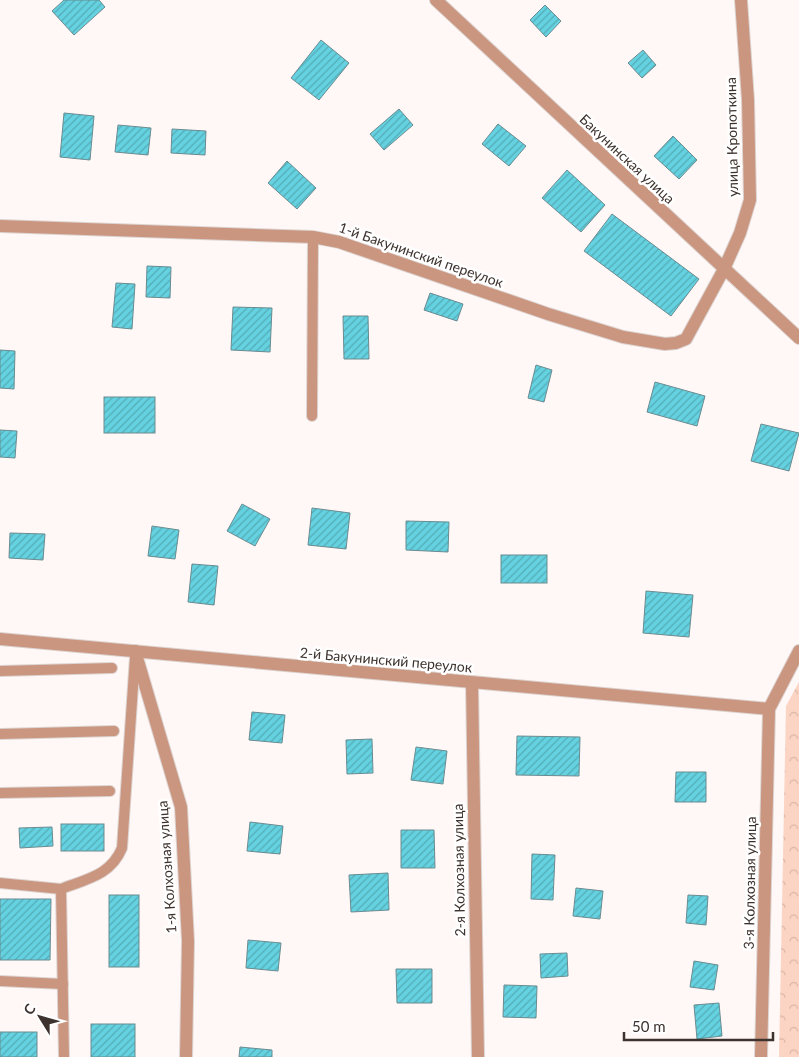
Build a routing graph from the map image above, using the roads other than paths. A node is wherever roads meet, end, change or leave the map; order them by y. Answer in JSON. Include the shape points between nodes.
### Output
{"nodes":[{"id":1,"x":436,"y":0,"type":"edge"},
{"id":2,"x":741,"y":0,"type":"edge"},
{"id":3,"x":0,"y":226,"type":"edge"},
{"id":4,"x":312,"y":237,"type":"junction"},
{"id":5,"x":724,"y":270,"type":"junction"},
{"id":6,"x":799,"y":338,"type":"edge"},
{"id":7,"x":312,"y":416,"type":"dead end"},
{"id":8,"x":0,"y":639,"type":"edge"},
{"id":9,"x":135,"y":651,"type":"junction"},
{"id":10,"x":799,"y":651,"type":"edge"},
{"id":11,"x":112,"y":668,"type":"dead end"},
{"id":12,"x":0,"y":671,"type":"edge"},
{"id":13,"x":472,"y":683,"type":"junction"},
{"id":14,"x":769,"y":709,"type":"junction"},
{"id":15,"x":114,"y":731,"type":"dead end"},
{"id":16,"x":0,"y":734,"type":"edge"},
{"id":17,"x":110,"y":791,"type":"dead end"},
{"id":18,"x":0,"y":793,"type":"edge"},
{"id":19,"x":0,"y":883,"type":"edge"},
{"id":20,"x":61,"y":889,"type":"junction"},
{"id":21,"x":0,"y":981,"type":"edge"},
{"id":22,"x":63,"y":984,"type":"junction"},
{"id":23,"x":64,"y":1057,"type":"edge"},
{"id":24,"x":186,"y":1057,"type":"edge"},
{"id":25,"x":478,"y":1057,"type":"edge"},
{"id":26,"x":761,"y":1057,"type":"edge"}],
"edges":[{"from":1,"to":5,"type":"street","name":"Бакунинская улица"},
{"from":2,"to":5,"type":"street","name":"улица Кропоткина","via":[[750,200]]},
{"from":3,"to":4,"type":"street","name":"1-й Бакунинский переулок"},
{"from":4,"to":5,"type":"street","name":"1-й Бакунинский переулок","via":[[339,242],[623,337],[665,344],[686,339]]},
{"from":4,"to":7,"type":"lane"},
{"from":5,"to":6,"type":"street","name":"Бакунинская улица"},
{"from":8,"to":9,"type":"street","name":"2-й Бакунинский переулок"},
{"from":9,"to":13,"type":"street","name":"2-й Бакунинский переулок"},
{"from":9,"to":20,"type":"lane","via":[[122,848],[117,862],[99,874]]},
{"from":9,"to":24,"type":"street","name":"1-я Колхозная улица","via":[[181,807],[188,941]]},
{"from":10,"to":14,"type":"street"},
{"from":11,"to":12,"type":"lane"},
{"from":13,"to":14,"type":"street","name":"2-й Бакунинский переулок"},
{"from":13,"to":25,"type":"street","name":"2-я Колхозная улица"},
{"from":14,"to":26,"type":"street","name":"3-я Колхозная улица"},
{"from":15,"to":16,"type":"lane"},
{"from":17,"to":18,"type":"lane"},
{"from":19,"to":20,"type":"lane"},
{"from":20,"to":22,"type":"lane"},
{"from":21,"to":22,"type":"lane"},
{"from":22,"to":23,"type":"lane"}]}
